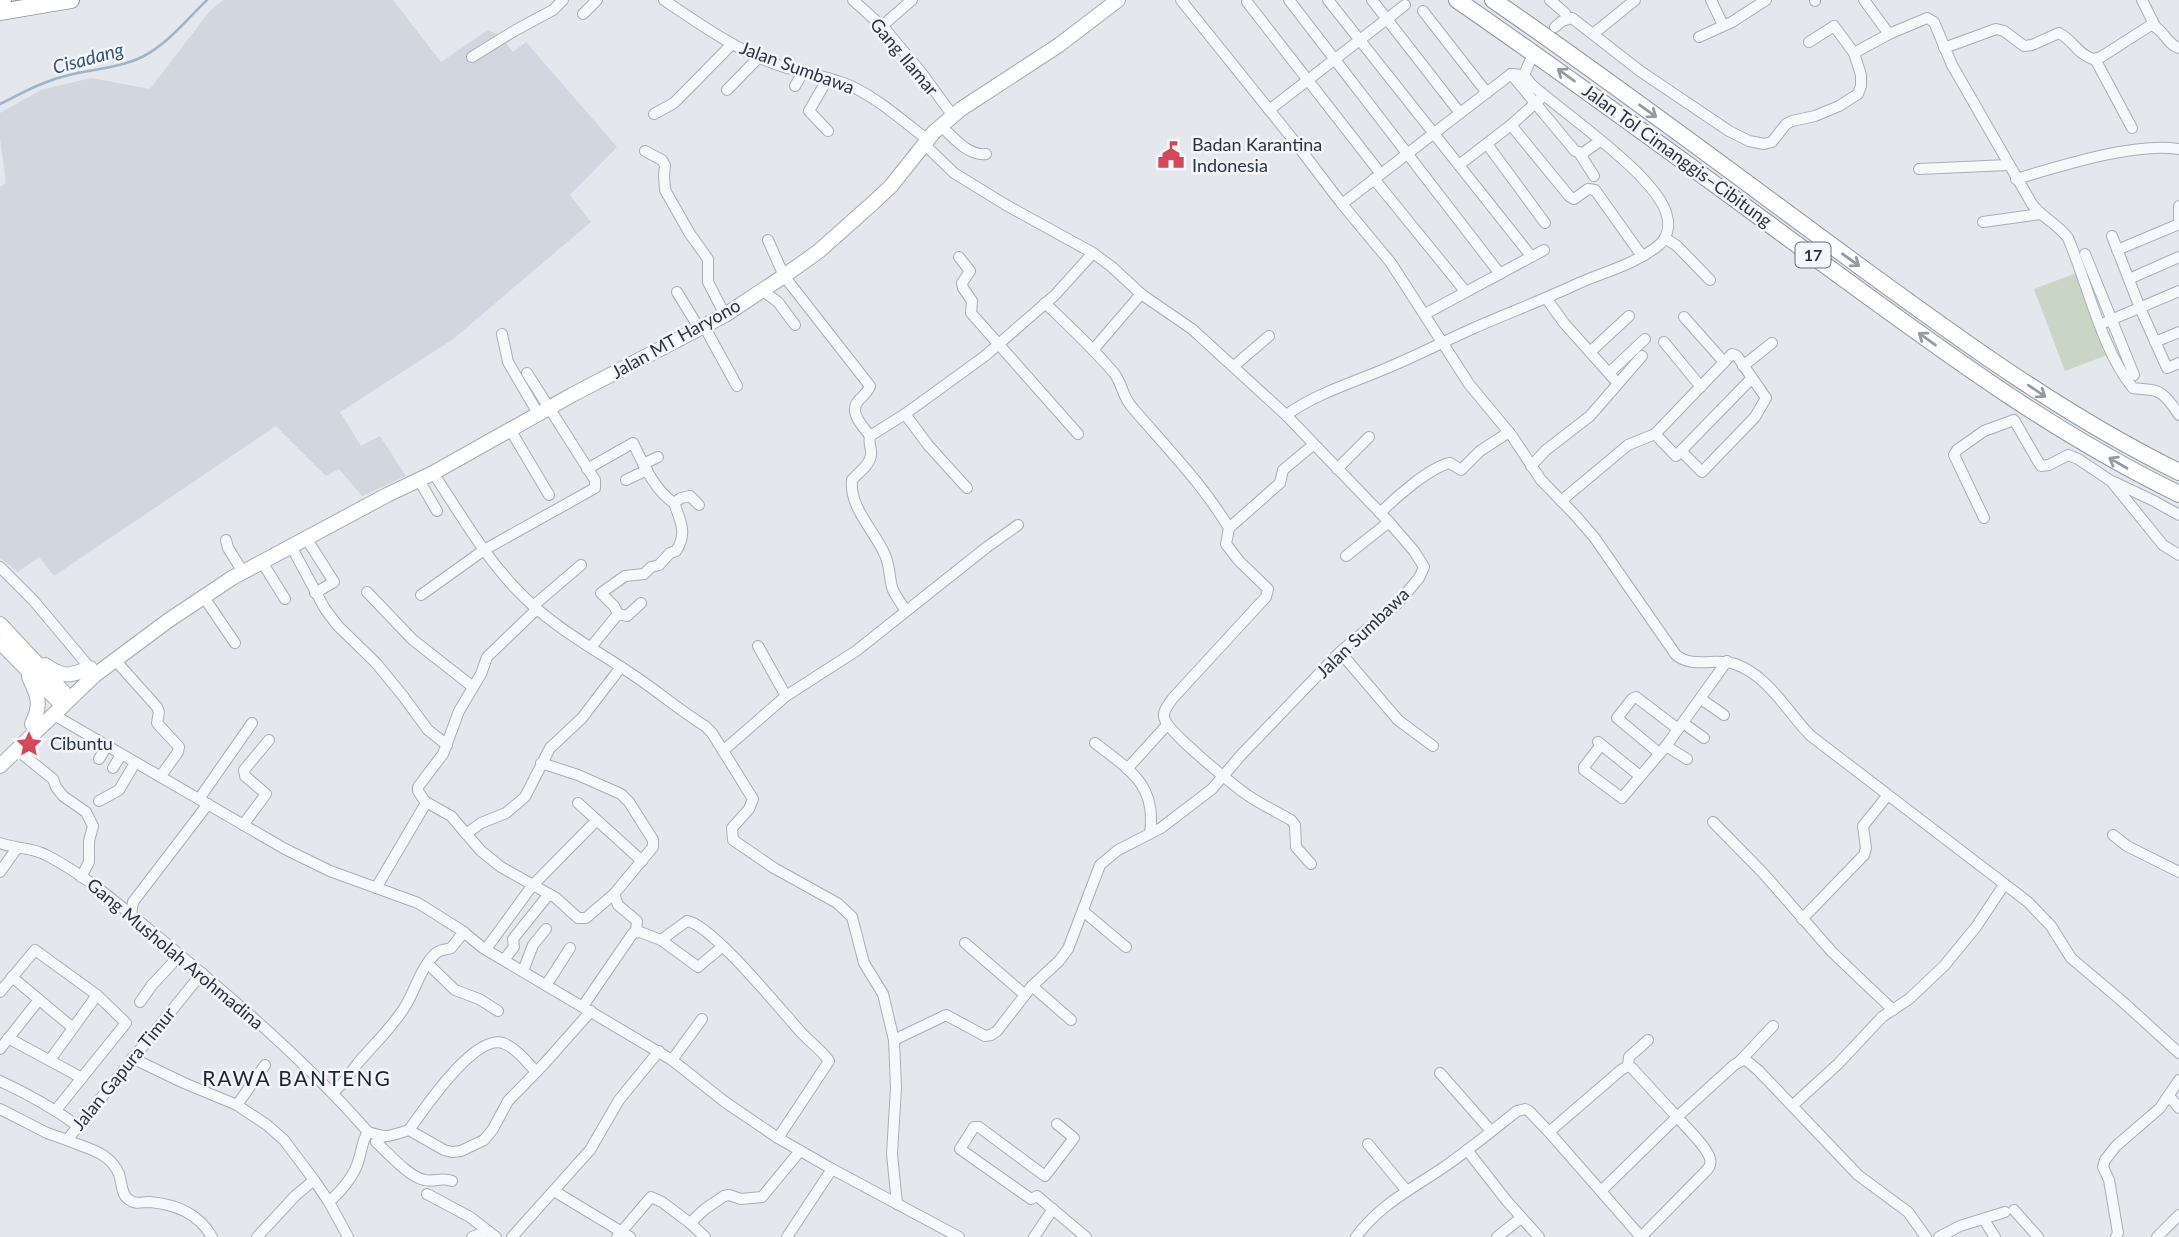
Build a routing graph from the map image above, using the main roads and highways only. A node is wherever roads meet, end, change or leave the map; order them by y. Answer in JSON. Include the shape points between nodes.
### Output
{"nodes":[{"id":1,"x":71,"y":0,"type":"edge"},
{"id":2,"x":1118,"y":0,"type":"edge"},
{"id":3,"x":1457,"y":0,"type":"edge"},
{"id":4,"x":1493,"y":0,"type":"edge"},
{"id":5,"x":0,"y":12,"type":"edge"},
{"id":6,"x":2179,"y":472,"type":"edge"},
{"id":7,"x":2179,"y":494,"type":"edge"},
{"id":8,"x":185,"y":609,"type":"junction"},
{"id":9,"x":0,"y":624,"type":"edge"},
{"id":10,"x":0,"y":642,"type":"edge"},
{"id":11,"x":28,"y":662,"type":"junction"},
{"id":12,"x":90,"y":668,"type":"junction"},
{"id":13,"x":62,"y":702,"type":"junction"},
{"id":14,"x":32,"y":724,"type":"junction"},
{"id":15,"x":0,"y":754,"type":"edge"},
{"id":16,"x":0,"y":766,"type":"edge"}],
"edges":[{"from":1,"to":5,"type":"highway"},
{"from":2,"to":8,"type":"main road","name":"Jalan MT Haryono","via":[[953,116],[891,186],[833,240],[763,291],[511,431],[290,546]]},
{"from":7,"to":3,"type":"highway","name":"Jalan Tol Cimanggis–Cibitung","number":"17","one_way":true,"via":[[2035,414]]},
{"from":4,"to":6,"type":"highway","name":"Jalan Tol Cimanggis–Cibitung","number":"17","one_way":true,"via":[[1955,336],[2056,403]]},
{"from":8,"to":12,"type":"main road","name":"Jalan MT Haryono","via":[[164,612]]},
{"from":8,"to":13,"type":"main road","name":"Jalan MT Haryono"},
{"from":9,"to":11,"type":"main road"},
{"from":10,"to":11,"type":"main road"},
{"from":11,"to":12,"type":"main road","via":[[58,674],[72,675]]},
{"from":11,"to":13,"type":"main road"},
{"from":11,"to":14,"type":"main road","via":[[39,706]]},
{"from":12,"to":13,"type":"main road","name":"Jalan MT Haryono"},
{"from":13,"to":14,"type":"main road","name":"Jalan MT Haryono"},
{"from":13,"to":16,"type":"main road","name":"Jalan MT Haryono"},
{"from":14,"to":15,"type":"main road","name":"Jalan MT Haryono"}]}
